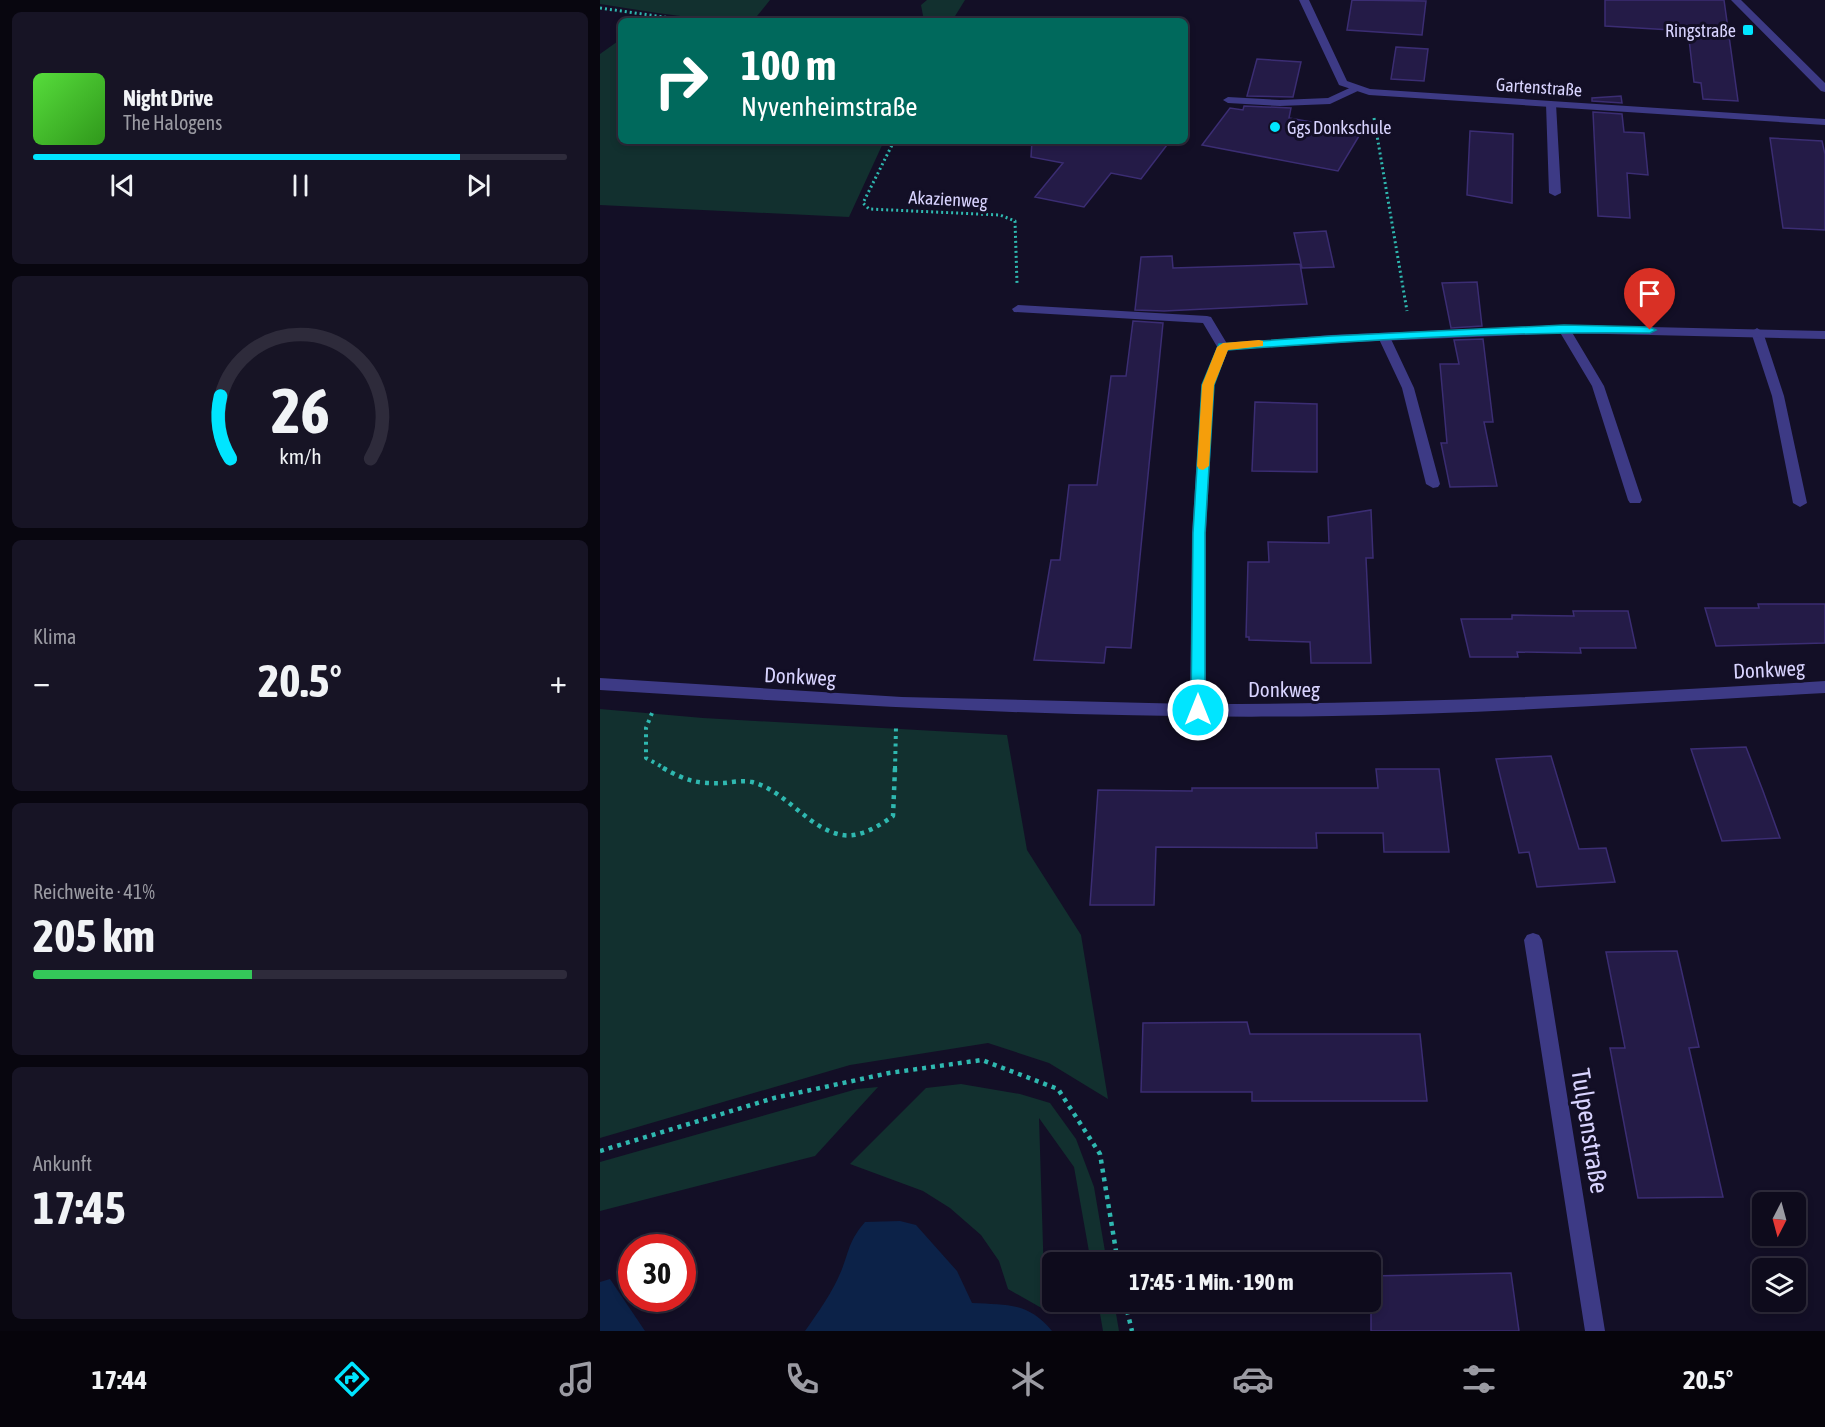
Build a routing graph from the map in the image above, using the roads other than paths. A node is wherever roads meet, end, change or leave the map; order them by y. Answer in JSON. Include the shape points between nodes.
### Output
{"nodes":[{"id":1,"x":1304,"y":0,"type":"edge"},
{"id":2,"x":1736,"y":0,"type":"edge"},
{"id":3,"x":1356,"y":88,"type":"junction"},
{"id":4,"x":1825,"y":89,"type":"edge"},
{"id":5,"x":1228,"y":100,"type":"dead end"},
{"id":6,"x":1551,"y":104,"type":"junction"},
{"id":7,"x":1825,"y":122,"type":"edge"},
{"id":8,"x":1555,"y":193,"type":"dead end"},
{"id":9,"x":1018,"y":309,"type":"road end"},
{"id":10,"x":1564,"y":329,"type":"junction"},
{"id":11,"x":1757,"y":332,"type":"junction"},
{"id":12,"x":1825,"y":335,"type":"edge"},
{"id":13,"x":1384,"y":337,"type":"junction"},
{"id":14,"x":1223,"y":347,"type":"junction"},
{"id":15,"x":1433,"y":484,"type":"dead end"},
{"id":16,"x":1635,"y":500,"type":"dead end"},
{"id":17,"x":1800,"y":503,"type":"dead end"},
{"id":18,"x":600,"y":684,"type":"edge"},
{"id":19,"x":1825,"y":687,"type":"edge"},
{"id":20,"x":1198,"y":710,"type":"junction"},
{"id":21,"x":1533,"y":940,"type":"dead end"},
{"id":22,"x":1595,"y":1331,"type":"edge"}],
"edges":[{"from":1,"to":3,"type":"street","name":"Gartenstraße","via":[[1343,83]]},
{"from":2,"to":4,"type":"street"},
{"from":3,"to":5,"type":"street","via":[[1330,101]]},
{"from":3,"to":6,"type":"street","name":"Gartenstraße"},
{"from":6,"to":7,"type":"street","name":"Gartenstraße"},
{"from":6,"to":8,"type":"street"},
{"from":9,"to":14,"type":"street","via":[[1207,320]]},
{"from":10,"to":11,"type":"street"},
{"from":10,"to":13,"type":"street"},
{"from":10,"to":16,"type":"street","via":[[1598,386]]},
{"from":11,"to":12,"type":"street"},
{"from":11,"to":17,"type":"street","via":[[1778,396]]},
{"from":13,"to":14,"type":"street"},
{"from":13,"to":15,"type":"street","via":[[1408,388]]},
{"from":14,"to":20,"type":"street","via":[[1208,385],[1199,533]]},
{"from":18,"to":20,"type":"street","name":"Donkweg","via":[[902,703]]},
{"from":19,"to":20,"type":"street","name":"Donkweg","via":[[1572,702]]},
{"from":21,"to":22,"type":"street","name":"Tulpenstraße"}]}
